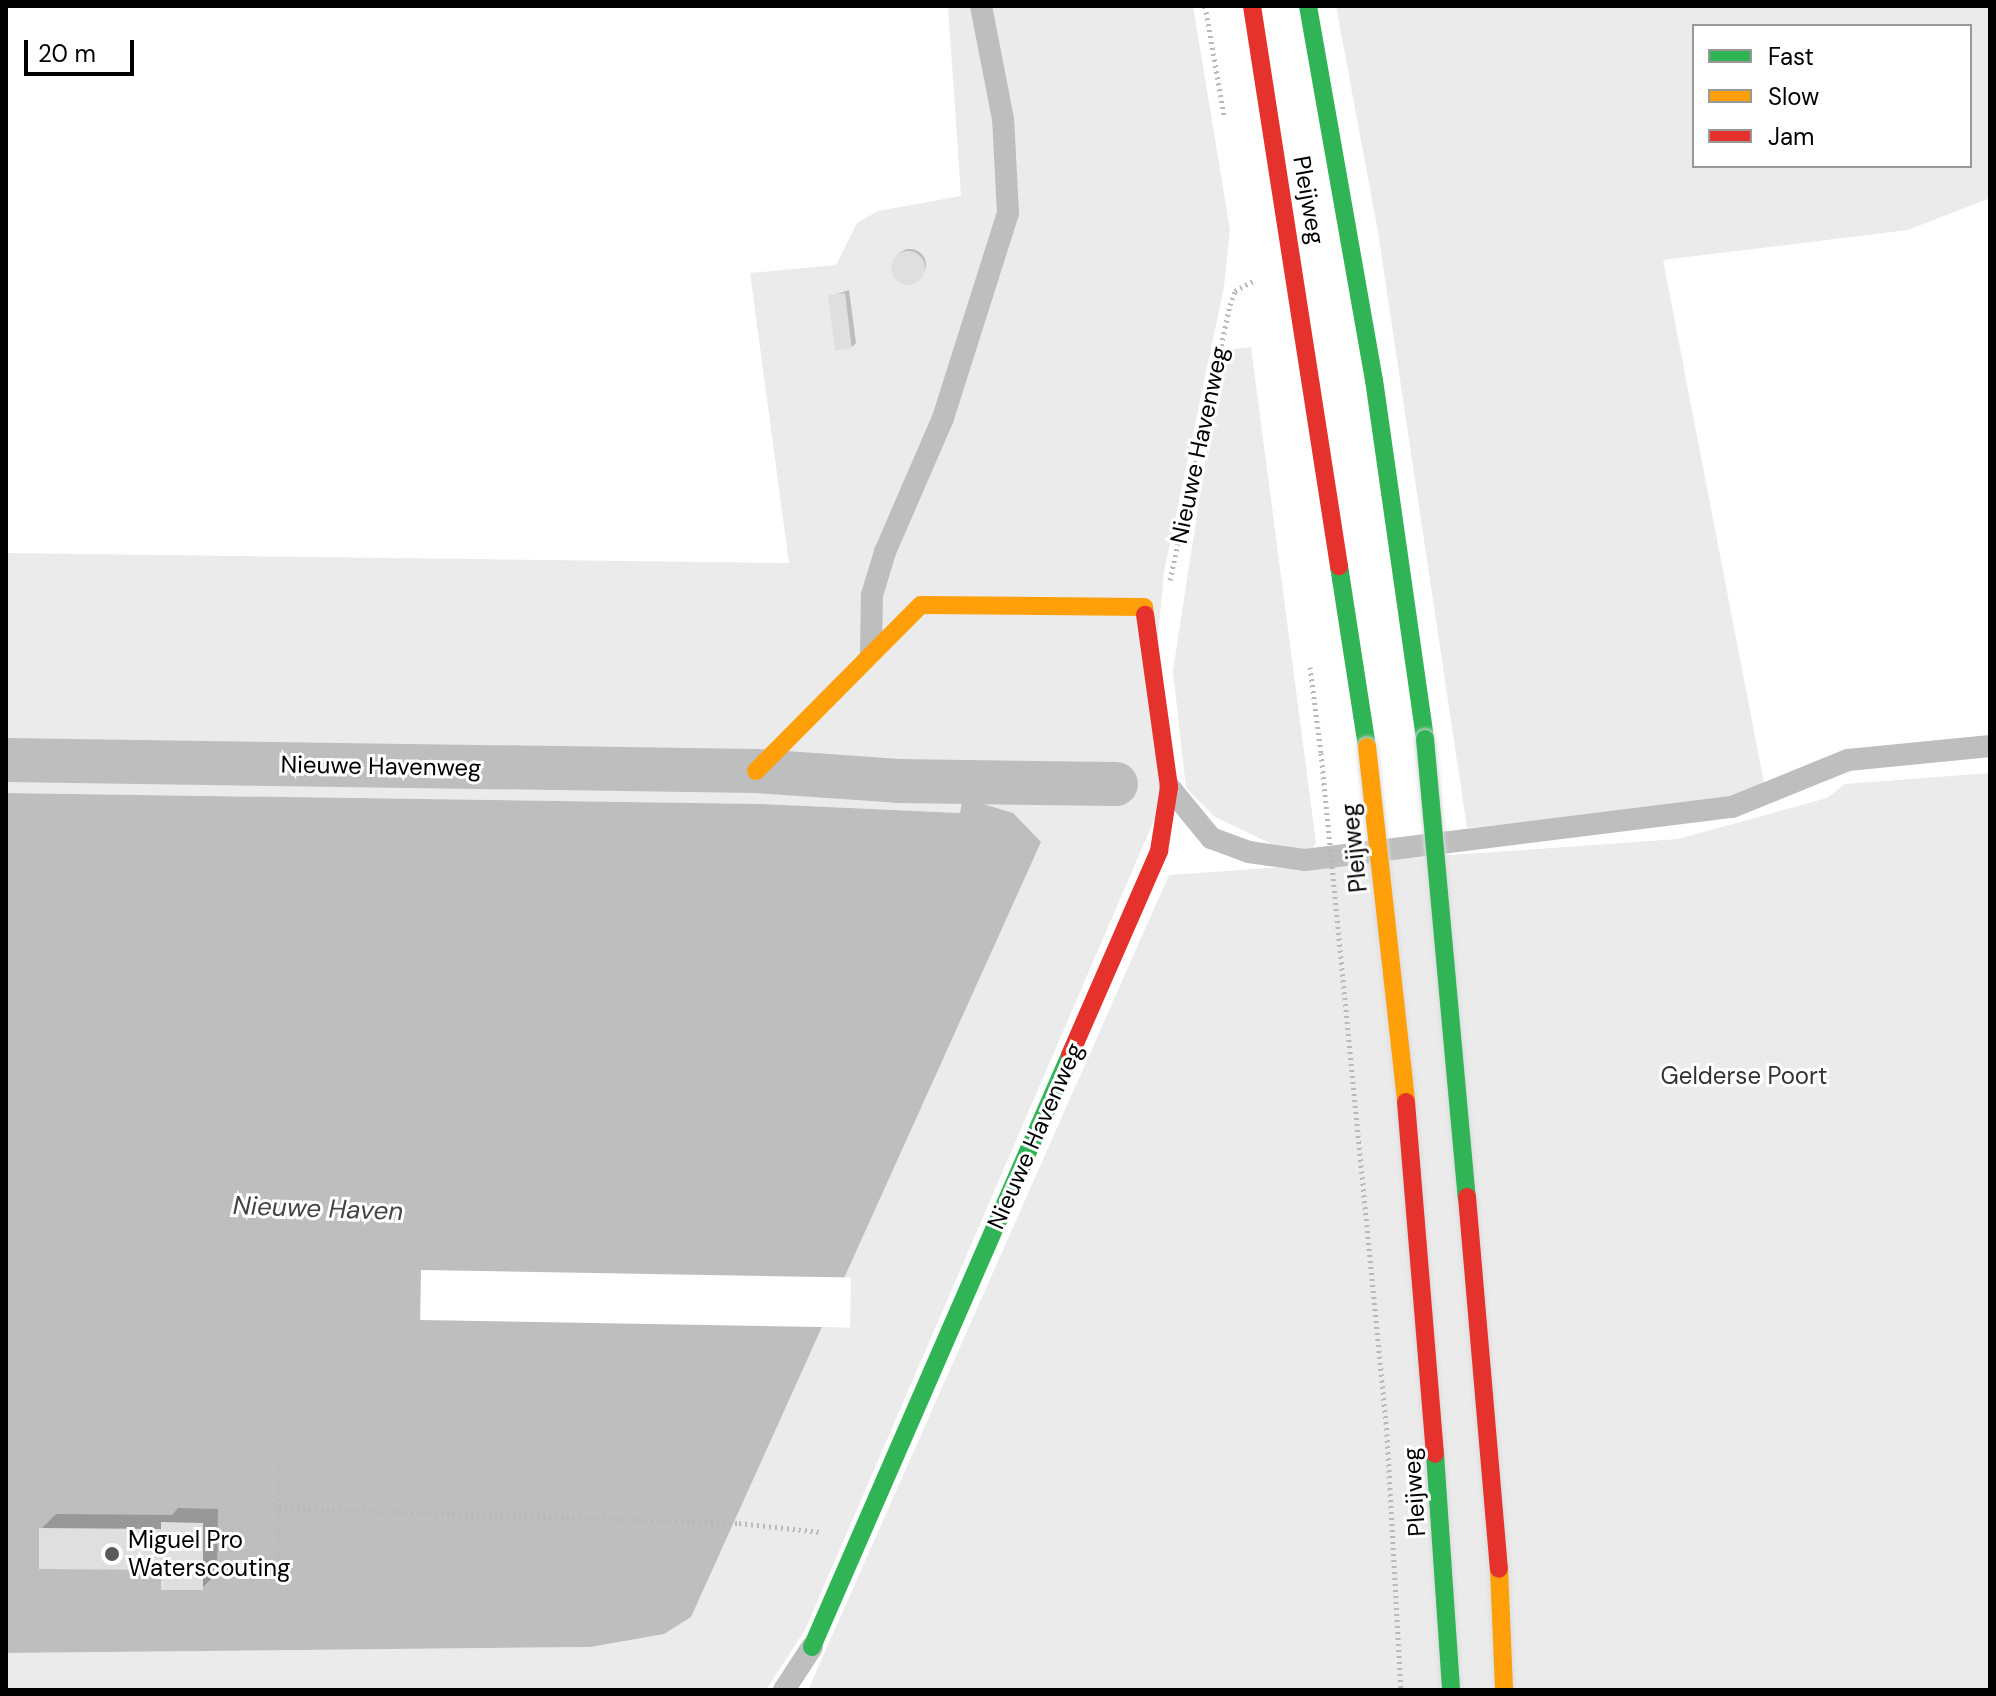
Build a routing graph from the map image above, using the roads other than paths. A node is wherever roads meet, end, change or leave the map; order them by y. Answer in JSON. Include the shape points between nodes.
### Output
{"nodes":[{"id":1,"x":981,"y":6,"type":"edge"},
{"id":2,"x":1252,"y":6,"type":"edge"},
{"id":3,"x":1308,"y":6,"type":"edge"},
{"id":4,"x":870,"y":656,"type":"junction"},
{"id":5,"x":1990,"y":746,"type":"edge"},
{"id":6,"x":6,"y":760,"type":"edge"},
{"id":7,"x":756,"y":771,"type":"junction"},
{"id":8,"x":1116,"y":784,"type":"dead end"},
{"id":9,"x":1169,"y":787,"type":"junction"},
{"id":10,"x":812,"y":1647,"type":"joint"},
{"id":11,"x":784,"y":1690,"type":"edge"},
{"id":12,"x":1451,"y":1690,"type":"edge"},
{"id":13,"x":1504,"y":1690,"type":"edge"}],
"edges":[{"from":1,"to":4,"type":"lane","via":[[1003,119],[1008,213],[943,418],[885,552],[872,595]]},
{"from":2,"to":12,"type":"main road","name":"Pleijweg","bridge":true,"via":[[1367,747],[1419,1221]]},
{"from":3,"to":13,"type":"main road","name":"Pleijweg","bridge":true,"via":[[1374,380],[1425,739],[1496,1505]]},
{"from":4,"to":7,"type":"main road"},
{"from":4,"to":9,"type":"main road","name":"Nieuwe Havenweg","via":[[921,605],[1144,607]]},
{"from":5,"to":9,"type":"lane","via":[[1848,760],[1732,807],[1305,860],[1249,852],[1211,838]]},
{"from":6,"to":7,"type":"street","name":"Nieuwe Havenweg"},
{"from":7,"to":8,"type":"street","name":"Nieuwe Havenweg","via":[[898,781]]},
{"from":9,"to":10,"type":"main road","name":"Nieuwe Havenweg","via":[[1159,851]]},
{"from":10,"to":11,"type":"lane"}]}
